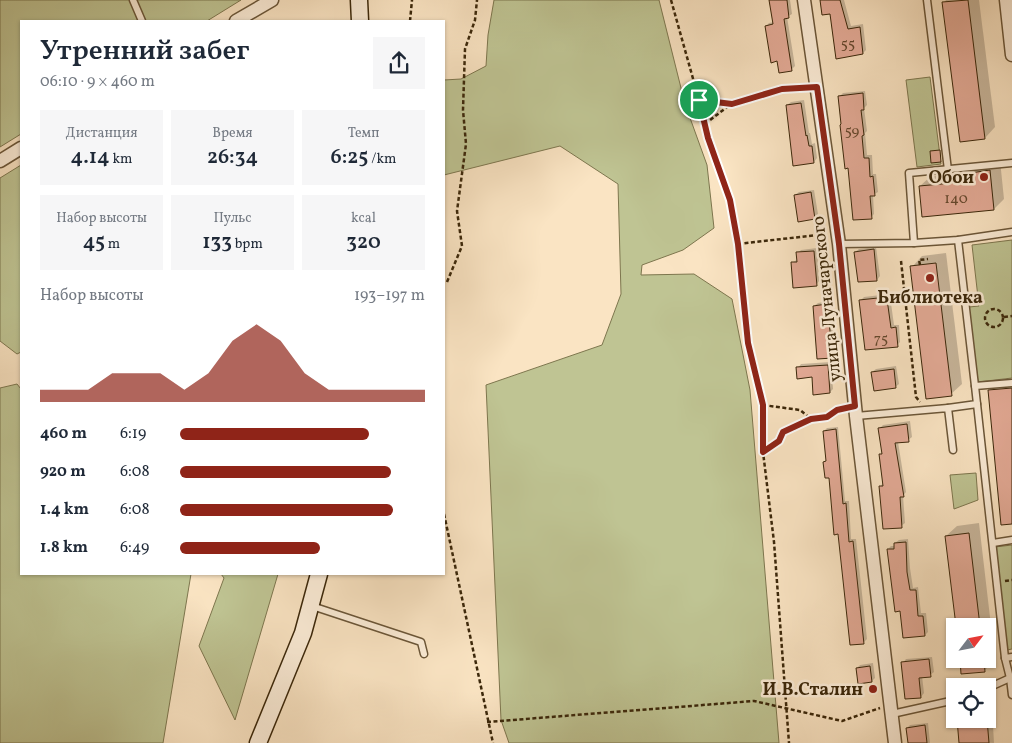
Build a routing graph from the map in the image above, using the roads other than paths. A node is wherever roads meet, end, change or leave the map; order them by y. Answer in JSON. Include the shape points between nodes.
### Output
{"nodes":[{"id":1,"x":133,"y":0,"type":"edge"},
{"id":2,"x":272,"y":0,"type":"edge"},
{"id":3,"x":359,"y":0,"type":"edge"},
{"id":4,"x":804,"y":0,"type":"edge"},
{"id":5,"x":927,"y":0,"type":"edge"},
{"id":6,"x":1006,"y":0,"type":"edge"},
{"id":7,"x":142,"y":20,"type":"edge"},
{"id":8,"x":238,"y":20,"type":"edge"},
{"id":9,"x":360,"y":20,"type":"edge"},
{"id":10,"x":1012,"y":55,"type":"edge"},
{"id":11,"x":20,"y":149,"type":"edge"},
{"id":12,"x":0,"y":161,"type":"edge"},
{"id":13,"x":1012,"y":163,"type":"edge"},
{"id":14,"x":948,"y":170,"type":"junction"},
{"id":15,"x":1012,"y":232,"type":"edge"},
{"id":16,"x":838,"y":238,"type":"junction"},
{"id":17,"x":958,"y":240,"type":"junction"},
{"id":18,"x":914,"y":243,"type":"junction"},
{"id":19,"x":1012,"y":383,"type":"edge"},
{"id":20,"x":975,"y":386,"type":"junction"},
{"id":21,"x":977,"y":404,"type":"junction"},
{"id":22,"x":948,"y":408,"type":"junction"},
{"id":23,"x":855,"y":411,"type":"junction"},
{"id":24,"x":954,"y":450,"type":"dead end"},
{"id":25,"x":1012,"y":540,"type":"edge"},
{"id":26,"x":993,"y":543,"type":"junction"},
{"id":27,"x":319,"y":575,"type":"edge"},
{"id":28,"x":312,"y":606,"type":"junction"},
{"id":29,"x":424,"y":654,"type":"dead end"},
{"id":30,"x":1012,"y":657,"type":"edge"},
{"id":31,"x":1004,"y":658,"type":"junction"},
{"id":32,"x":1010,"y":678,"type":"junction"},
{"id":33,"x":996,"y":684,"type":"edge"},
{"id":34,"x":1012,"y":695,"type":"edge"},
{"id":35,"x":946,"y":701,"type":"edge"},
{"id":36,"x":891,"y":709,"type":"junction"},
{"id":37,"x":258,"y":743,"type":"edge"},
{"id":38,"x":896,"y":743,"type":"edge"}],
"edges":[{"from":1,"to":7,"type":"lane"},
{"from":2,"to":8,"type":"street"},
{"from":3,"to":9,"type":"main road"},
{"from":4,"to":16,"type":"street","name":"улица Луначарского"},
{"from":5,"to":14,"type":"lane"},
{"from":6,"to":10,"type":"street"},
{"from":11,"to":12,"type":"street"},
{"from":13,"to":14,"type":"lane"},
{"from":14,"to":18,"type":"lane","via":[[909,173]]},
{"from":15,"to":17,"type":"lane"},
{"from":16,"to":18,"type":"lane"},
{"from":16,"to":23,"type":"street","name":"улица Луначарского"},
{"from":17,"to":18,"type":"lane"},
{"from":17,"to":20,"type":"lane"},
{"from":19,"to":20,"type":"lane"},
{"from":20,"to":21,"type":"lane"},
{"from":21,"to":22,"type":"lane"},
{"from":21,"to":26,"type":"lane"},
{"from":22,"to":23,"type":"lane"},
{"from":22,"to":24,"type":"lane"},
{"from":23,"to":36,"type":"street","name":"улица Луначарского"},
{"from":25,"to":26,"type":"lane"},
{"from":26,"to":31,"type":"lane"},
{"from":27,"to":28,"type":"main road"},
{"from":28,"to":29,"type":"lane","via":[[421,642]]},
{"from":28,"to":37,"type":"main road"},
{"from":30,"to":31,"type":"lane"},
{"from":31,"to":32,"type":"lane"},
{"from":32,"to":33,"type":"lane"},
{"from":32,"to":34,"type":"lane"},
{"from":35,"to":36,"type":"lane"},
{"from":36,"to":38,"type":"street","name":"улица Луначарского"}]}
